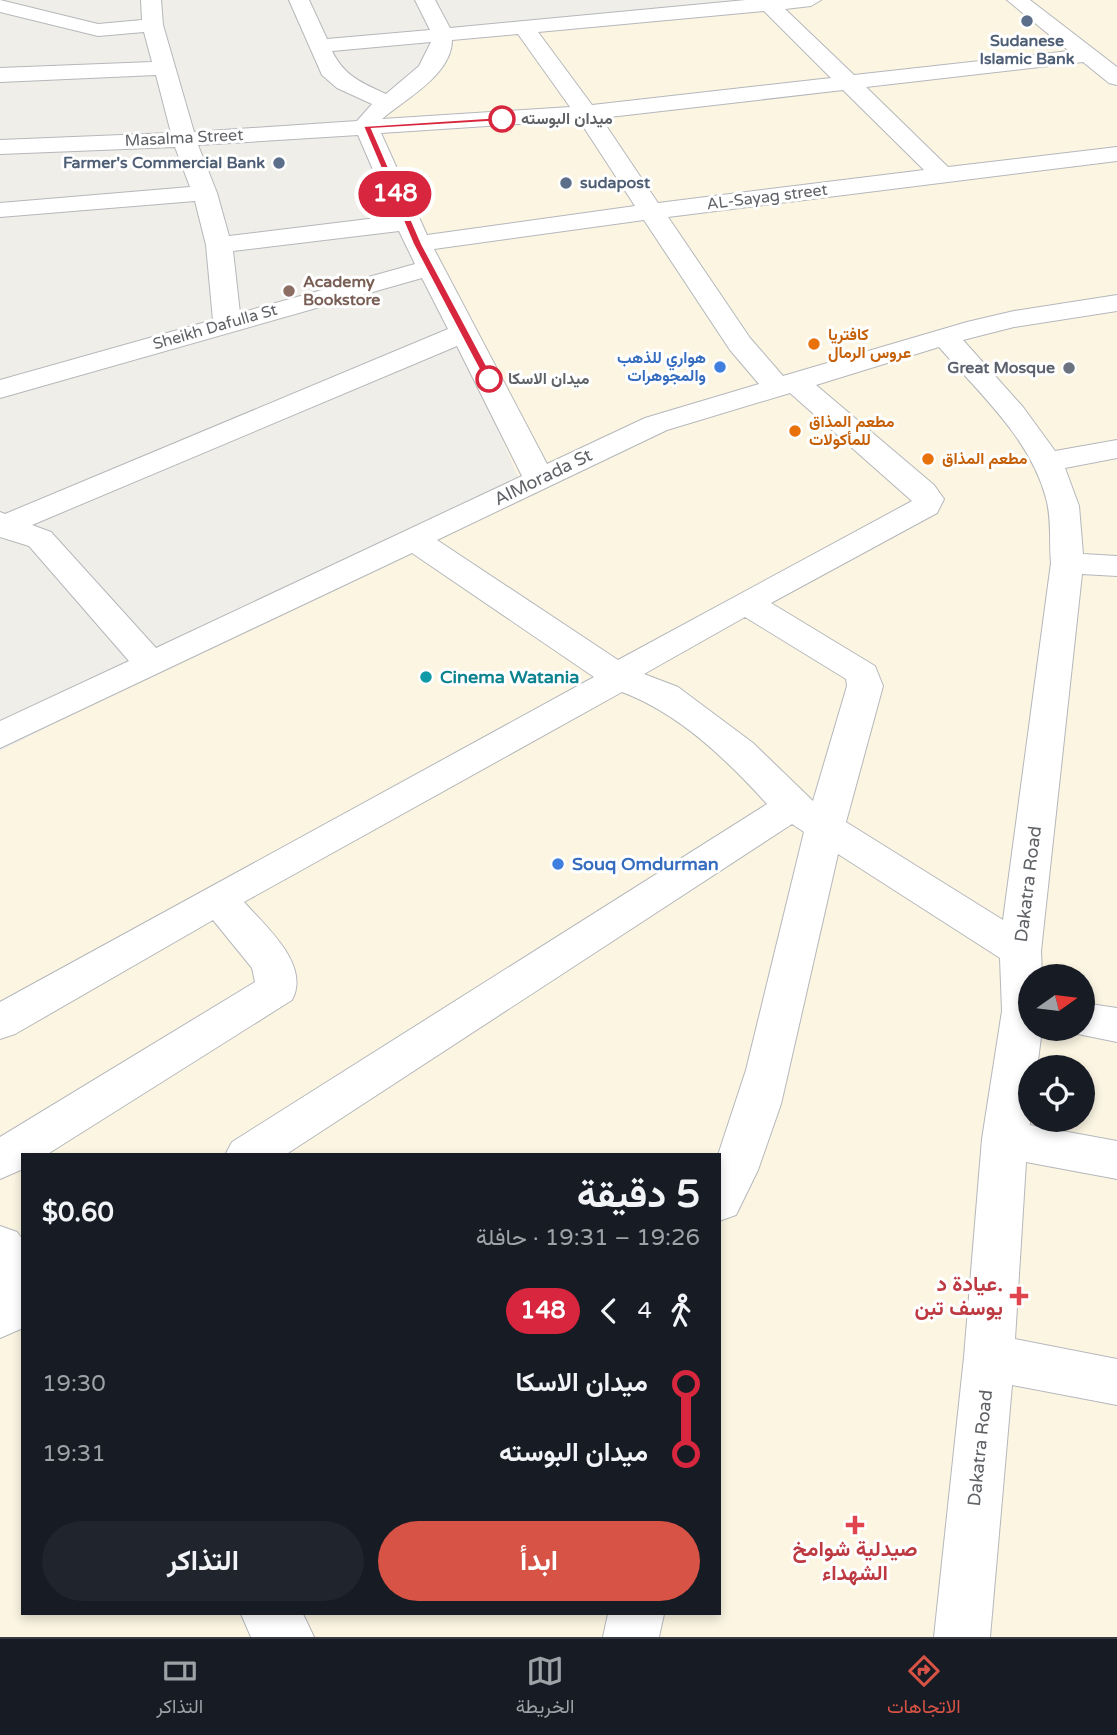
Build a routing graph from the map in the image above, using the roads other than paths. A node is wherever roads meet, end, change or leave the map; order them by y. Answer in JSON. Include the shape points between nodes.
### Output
{"nodes":[{"id":1,"x":150,"y":0,"type":"edge"},
{"id":2,"x":299,"y":0,"type":"edge"},
{"id":3,"x":425,"y":0,"type":"edge"},
{"id":4,"x":811,"y":0,"type":"edge"},
{"id":5,"x":1017,"y":0,"type":"edge"},
{"id":6,"x":769,"y":4,"type":"junction"},
{"id":7,"x":0,"y":6,"type":"edge"},
{"id":8,"x":153,"y":25,"type":"junction"},
{"id":9,"x":524,"y":27,"type":"junction"},
{"id":10,"x":442,"y":34,"type":"junction"},
{"id":11,"x":321,"y":46,"type":"junction"},
{"id":12,"x":1089,"y":55,"type":"junction"},
{"id":13,"x":166,"y":68,"type":"junction"},
{"id":14,"x":0,"y":75,"type":"edge"},
{"id":15,"x":1117,"y":78,"type":"edge"},
{"id":16,"x":848,"y":82,"type":"junction"},
{"id":17,"x":388,"y":103,"type":"junction"},
{"id":18,"x":586,"y":113,"type":"junction"},
{"id":19,"x":367,"y":126,"type":"junction"},
{"id":20,"x":187,"y":139,"type":"junction"},
{"id":21,"x":0,"y":147,"type":"edge"},
{"id":22,"x":1117,"y":154,"type":"edge"},
{"id":23,"x":942,"y":175,"type":"junction"},
{"id":24,"x":205,"y":193,"type":"junction"},
{"id":25,"x":0,"y":210,"type":"edge"},
{"id":26,"x":652,"y":211,"type":"junction"},
{"id":27,"x":219,"y":245,"type":"junction"},
{"id":28,"x":419,"y":245,"type":"junction"},
{"id":29,"x":1117,"y":303,"type":"edge"},
{"id":30,"x":227,"y":323,"type":"junction"},
{"id":31,"x":466,"y":332,"type":"junction"},
{"id":32,"x":946,"y":337,"type":"junction"},
{"id":33,"x":786,"y":384,"type":"junction"},
{"id":34,"x":0,"y":390,"type":"edge"},
{"id":35,"x":1117,"y":449,"type":"edge"},
{"id":36,"x":1047,"y":462,"type":"junction"},
{"id":37,"x":540,"y":479,"type":"junction"},
{"id":38,"x":1,"y":525,"type":"edge"},
{"id":39,"x":412,"y":538,"type":"junction"},
{"id":40,"x":1067,"y":563,"type":"junction"},
{"id":41,"x":1117,"y":566,"type":"edge"},
{"id":42,"x":746,"y":603,"type":"junction"},
{"id":43,"x":151,"y":664,"type":"junction"},
{"id":44,"x":620,"y":678,"type":"junction"},
{"id":45,"x":0,"y":736,"type":"edge"},
{"id":46,"x":807,"y":817,"type":"junction"},
{"id":47,"x":218,"y":898,"type":"junction"},
{"id":48,"x":1020,"y":951,"type":"junction"},
{"id":49,"x":1021,"y":964,"type":"edge"},
{"id":50,"x":0,"y":1022,"type":"edge"},
{"id":51,"x":1096,"y":1022,"type":"edge"},
{"id":52,"x":1117,"y":1025,"type":"edge"},
{"id":53,"x":1022,"y":1041,"type":"edge"},
{"id":54,"x":1005,"y":1139,"type":"junction"},
{"id":55,"x":251,"y":1153,"type":"edge"},
{"id":56,"x":0,"y":1160,"type":"edge"},
{"id":57,"x":1117,"y":1160,"type":"edge"},
{"id":58,"x":721,"y":1197,"type":"edge"},
{"id":59,"x":0,"y":1247,"type":"edge"},
{"id":60,"x":21,"y":1274,"type":"edge"},
{"id":61,"x":21,"y":1301,"type":"edge"},
{"id":62,"x":0,"y":1315,"type":"edge"},
{"id":63,"x":989,"y":1357,"type":"junction"},
{"id":64,"x":1117,"y":1382,"type":"edge"},
{"id":65,"x":270,"y":1615,"type":"edge"},
{"id":66,"x":636,"y":1615,"type":"edge"},
{"id":67,"x":286,"y":1637,"type":"edge"},
{"id":68,"x":631,"y":1637,"type":"edge"},
{"id":69,"x":962,"y":1637,"type":"edge"}],
"edges":[{"from":1,"to":8,"type":"street"},
{"from":2,"to":11,"type":"street"},
{"from":3,"to":10,"type":"street"},
{"from":4,"to":6,"type":"street"},
{"from":5,"to":12,"type":"street"},
{"from":6,"to":9,"type":"street"},
{"from":6,"to":16,"type":"street"},
{"from":7,"to":8,"type":"street","via":[[97,30]]},
{"from":8,"to":13,"type":"street"},
{"from":9,"to":10,"type":"street"},
{"from":9,"to":18,"type":"street"},
{"from":10,"to":11,"type":"street"},
{"from":10,"to":17,"type":"street","via":[[441,49],[432,65]]},
{"from":11,"to":17,"type":"street","via":[[337,77]]},
{"from":12,"to":15,"type":"street"},
{"from":12,"to":16,"type":"street","name":"Masalma Street"},
{"from":13,"to":14,"type":"street"},
{"from":13,"to":20,"type":"street"},
{"from":16,"to":18,"type":"street","name":"Masalma Street"},
{"from":16,"to":23,"type":"street"},
{"from":17,"to":19,"type":"street"},
{"from":18,"to":19,"type":"street","name":"Masalma Street"},
{"from":18,"to":26,"type":"street"},
{"from":19,"to":20,"type":"street","name":"Masalma Street"},
{"from":19,"to":28,"type":"street"},
{"from":20,"to":21,"type":"street","name":"Masalma Street"},
{"from":20,"to":24,"type":"street","via":[[190,160]]},
{"from":22,"to":23,"type":"street","name":"AL-Sayag street"},
{"from":23,"to":26,"type":"street","name":"AL-Sayag street"},
{"from":24,"to":25,"type":"street"},
{"from":24,"to":27,"type":"street"},
{"from":26,"to":28,"type":"street","name":"AL-Sayag street"},
{"from":26,"to":33,"type":"street","via":[[740,344]]},
{"from":27,"to":28,"type":"street"},
{"from":27,"to":30,"type":"street"},
{"from":28,"to":30,"type":"street","name":"Sheikh Dafulla St"},
{"from":28,"to":31,"type":"street"},
{"from":29,"to":32,"type":"street","name":"AlMorada St","via":[[1014,319]]},
{"from":30,"to":34,"type":"street","name":"Sheikh Dafulla St"},
{"from":31,"to":37,"type":"street"},
{"from":31,"to":38,"type":"street"},
{"from":32,"to":33,"type":"street","name":"AlMorada St"},
{"from":32,"to":36,"type":"street","name":"Dakatra Road"},
{"from":33,"to":37,"type":"street","name":"AlMorada St","via":[[656,425]]},
{"from":33,"to":42,"type":"street","via":[[928,499],[926,506]]},
{"from":35,"to":36,"type":"street"},
{"from":36,"to":40,"type":"street","name":"Dakatra Road","via":[[1063,499]]},
{"from":37,"to":39,"type":"street","name":"AlMorada St"},
{"from":38,"to":43,"type":"street","via":[[40,539]]},
{"from":39,"to":43,"type":"street","name":"AlMorada St"},
{"from":39,"to":44,"type":"street"},
{"from":40,"to":41,"type":"street"},
{"from":40,"to":48,"type":"street","name":"Dakatra Road"},
{"from":42,"to":44,"type":"street","via":[[636,662]]},
{"from":42,"to":46,"type":"street","via":[[863,674],[865,686]]},
{"from":43,"to":45,"type":"street","name":"AlMorada St"},
{"from":44,"to":46,"type":"street","via":[[665,695],[740,752]]},
{"from":44,"to":47,"type":"street"},
{"from":46,"to":48,"type":"street"},
{"from":46,"to":55,"type":"street"},
{"from":46,"to":58,"type":"street","via":[[769,1062],[740,1163]]},
{"from":47,"to":50,"type":"street"},
{"from":47,"to":56,"type":"street","via":[[272,963],[277,989]]},
{"from":48,"to":49,"type":"street","name":"Dakatra Road"},
{"from":51,"to":52,"type":"street"},
{"from":53,"to":54,"type":"street","name":"Dakatra Road"},
{"from":54,"to":57,"type":"street"},
{"from":54,"to":63,"type":"street","name":"Dakatra Road"},
{"from":59,"to":60,"type":"street"},
{"from":61,"to":62,"type":"street"},
{"from":63,"to":64,"type":"street"},
{"from":63,"to":69,"type":"street","name":"Dakatra Road"},
{"from":65,"to":67,"type":"street"},
{"from":66,"to":68,"type":"street"}]}
